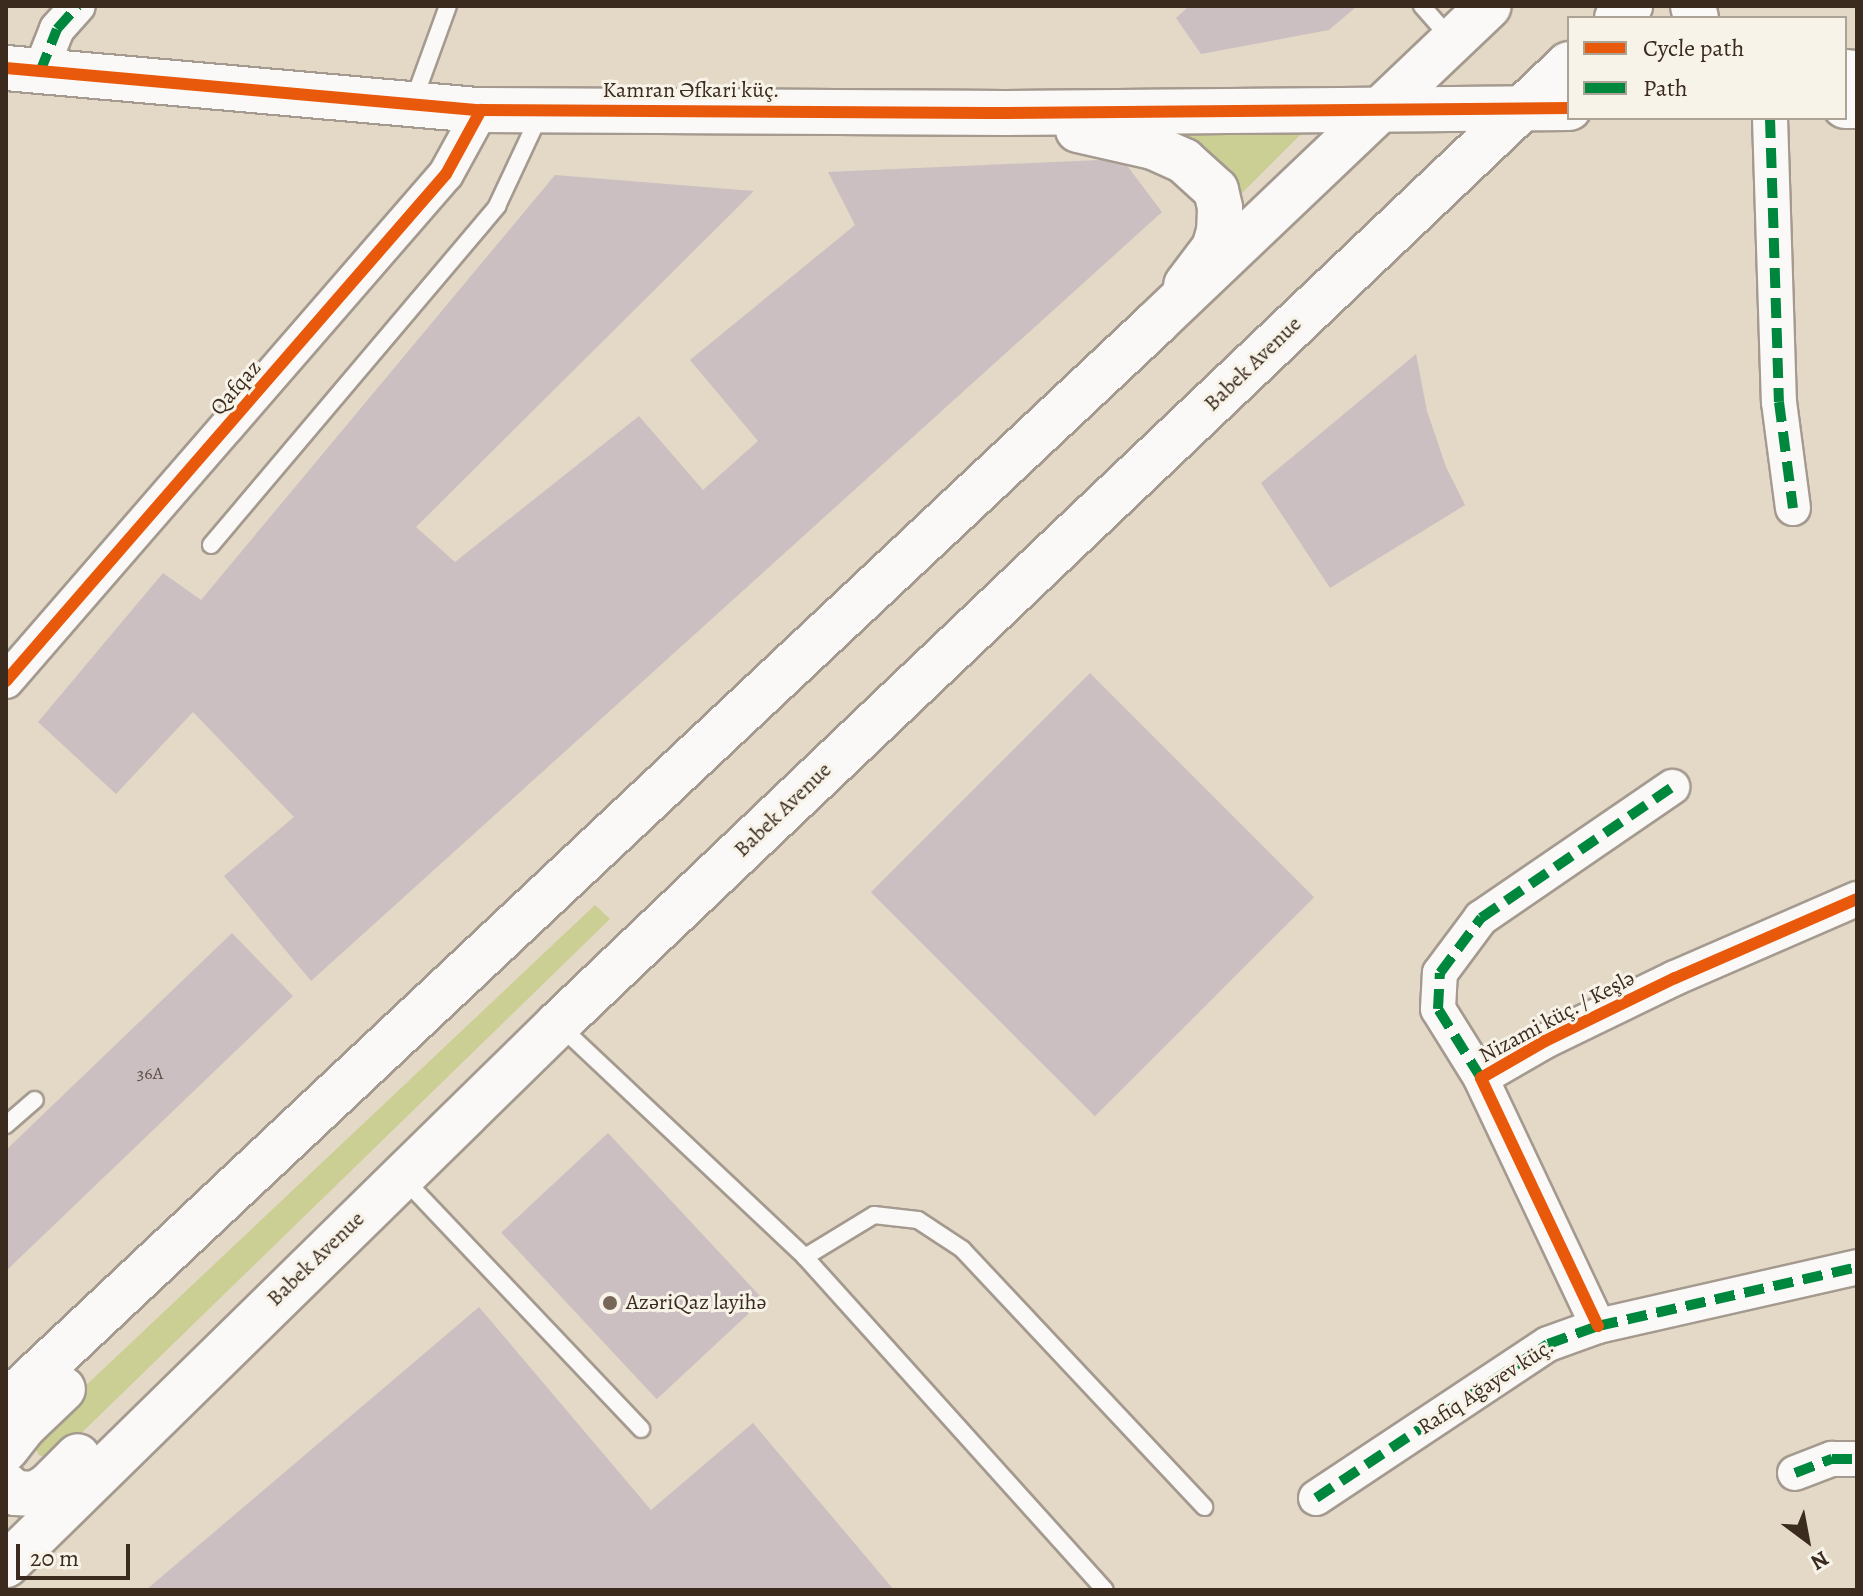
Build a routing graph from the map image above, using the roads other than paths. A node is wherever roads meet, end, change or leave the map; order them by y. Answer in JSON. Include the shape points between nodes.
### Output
{"nodes":[{"id":1,"x":78,"y":6,"type":"edge"},
{"id":2,"x":448,"y":6,"type":"edge"},
{"id":3,"x":1422,"y":6,"type":"edge"},
{"id":4,"x":1489,"y":6,"type":"edge"},
{"id":5,"x":1452,"y":40,"type":"junction"},
{"id":6,"x":1567,"y":66,"type":"edge"},
{"id":7,"x":23,"y":70,"type":"edge"},
{"id":8,"x":413,"y":103,"type":"junction"},
{"id":9,"x":1522,"y":108,"type":"junction"},
{"id":10,"x":1567,"y":108,"type":"edge"},
{"id":11,"x":481,"y":110,"type":"junction"},
{"id":12,"x":541,"y":111,"type":"junction"},
{"id":13,"x":1379,"y":111,"type":"junction"},
{"id":14,"x":1006,"y":113,"type":"junction"},
{"id":15,"x":1770,"y":120,"type":"edge"},
{"id":16,"x":1157,"y":322,"type":"junction"},
{"id":17,"x":1793,"y":508,"type":"dead end"},
{"id":18,"x":211,"y":545,"type":"dead end"},
{"id":19,"x":6,"y":681,"type":"edge"},
{"id":20,"x":1672,"y":787,"type":"dead end"},
{"id":21,"x":1857,"y":899,"type":"edge"},
{"id":22,"x":490,"y":949,"type":"junction"},
{"id":23,"x":558,"y":1024,"type":"junction"},
{"id":24,"x":1481,"y":1078,"type":"junction"},
{"id":25,"x":35,"y":1100,"type":"dead end"},
{"id":26,"x":6,"y":1125,"type":"edge"},
{"id":27,"x":402,"y":1176,"type":"junction"},
{"id":28,"x":805,"y":1257,"type":"junction"},
{"id":29,"x":310,"y":1265,"type":"junction"},
{"id":30,"x":1857,"y":1267,"type":"edge"},
{"id":31,"x":1598,"y":1326,"type":"junction"},
{"id":32,"x":6,"y":1403,"type":"edge"},
{"id":33,"x":641,"y":1429,"type":"dead end"},
{"id":34,"x":6,"y":1449,"type":"edge"},
{"id":35,"x":1857,"y":1459,"type":"edge"},
{"id":36,"x":1795,"y":1473,"type":"dead end"},
{"id":37,"x":6,"y":1485,"type":"edge"},
{"id":38,"x":1316,"y":1498,"type":"dead end"},
{"id":39,"x":1204,"y":1507,"type":"dead end"},
{"id":40,"x":6,"y":1565,"type":"edge"},
{"id":41,"x":1105,"y":1590,"type":"edge"}],
"edges":[{"from":1,"to":7,"type":"street"},
{"from":2,"to":8,"type":"lane"},
{"from":3,"to":5,"type":"lane"},
{"from":4,"to":5,"type":"main road"},
{"from":5,"to":13,"type":"main road"},
{"from":6,"to":9,"type":"main road","name":"Babek Avenue"},
{"from":7,"to":8,"type":"main road","name":"Kamran Əfkari küç."},
{"from":8,"to":11,"type":"main road","name":"Kamran Əfkari küç."},
{"from":9,"to":10,"type":"main road","name":"Kamran Əfkari küç."},
{"from":9,"to":13,"type":"main road","name":"Kamran Əfkari küç."},
{"from":9,"to":23,"type":"main road","name":"Babek Avenue"},
{"from":11,"to":12,"type":"main road","name":"Kamran Əfkari küç."},
{"from":11,"to":19,"type":"street","name":"Qafqaz","via":[[437,186]]},
{"from":12,"to":14,"type":"main road","name":"Kamran Əfkari küç."},
{"from":12,"to":18,"type":"lane","via":[[497,206]]},
{"from":13,"to":14,"type":"main road","name":"Kamran Əfkari küç."},
{"from":13,"to":16,"type":"main road"},
{"from":14,"to":16,"type":"main road","via":[[1153,147],[1184,161],[1216,190],[1220,208],[1214,248]]},
{"from":15,"to":17,"type":"street","via":[[1779,402]]},
{"from":16,"to":22,"type":"main road"},
{"from":20,"to":24,"type":"street","via":[[1481,918],[1440,973],[1438,1009]]},
{"from":21,"to":24,"type":"street","name":"Nizami küç. / Keşlə","via":[[1675,978]]},
{"from":22,"to":32,"type":"main road"},
{"from":22,"to":34,"type":"main road","via":[[406,1061]]},
{"from":23,"to":27,"type":"main road","name":"Babek Avenue"},
{"from":23,"to":28,"type":"lane"},
{"from":24,"to":31,"type":"street","name":"Nizami küç. / Keşlə"},
{"from":25,"to":26,"type":"lane"},
{"from":27,"to":29,"type":"main road","name":"Babek Avenue"},
{"from":27,"to":33,"type":"lane"},
{"from":28,"to":39,"type":"lane","via":[[874,1215],[918,1220],[962,1249]]},
{"from":28,"to":41,"type":"lane"},
{"from":29,"to":37,"type":"main road","via":[[184,1352],[48,1486],[25,1495]]},
{"from":29,"to":40,"type":"main road","name":"Babek Avenue"},
{"from":30,"to":31,"type":"street","name":"Rafiq Ağayev küç."},
{"from":31,"to":38,"type":"street","name":"Rafiq Ağayev küç.","via":[[1548,1344]]},
{"from":35,"to":36,"type":"street","via":[[1832,1459]]}]}
